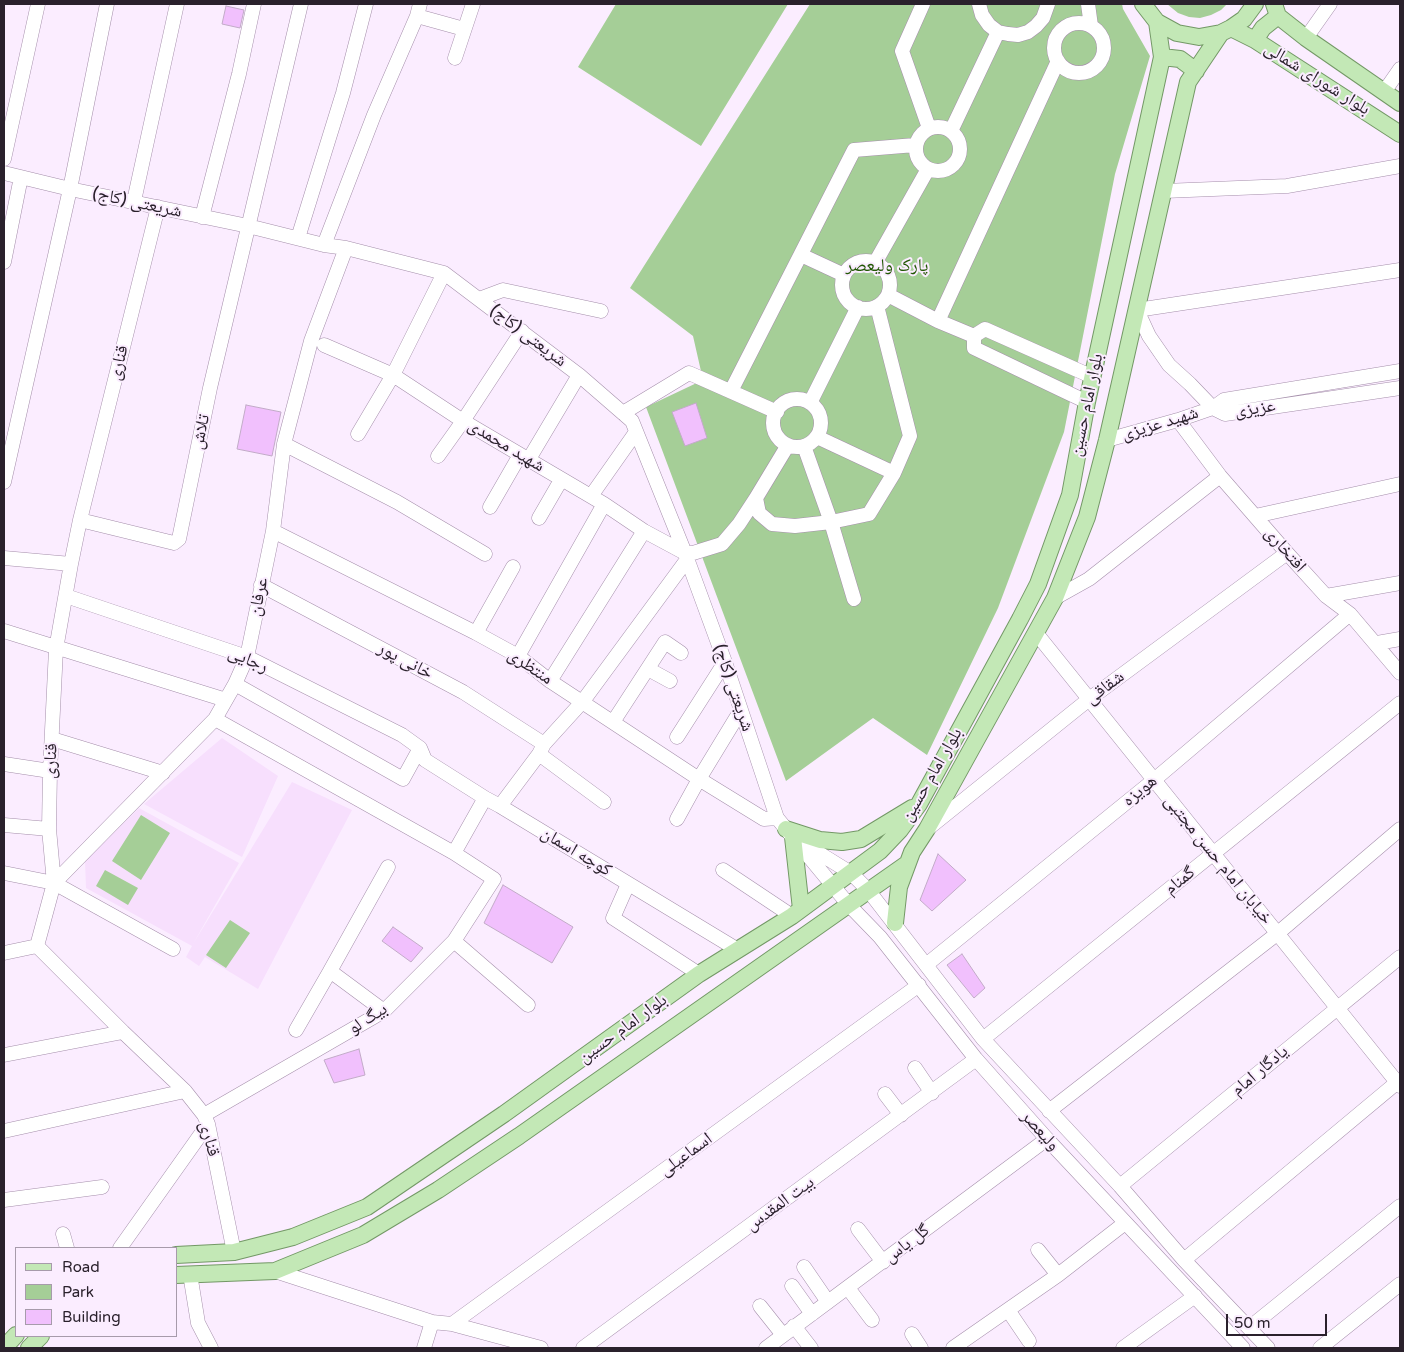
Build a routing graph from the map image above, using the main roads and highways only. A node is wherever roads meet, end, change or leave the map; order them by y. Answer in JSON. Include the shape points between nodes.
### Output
{"nodes":[{"id":1,"x":1143,"y":4,"type":"edge"},
{"id":2,"x":1255,"y":4,"type":"edge"},
{"id":3,"x":1276,"y":10,"type":"edge"},
{"id":4,"x":1157,"y":22,"type":"junction"},
{"id":5,"x":1226,"y":31,"type":"junction"},
{"id":6,"x":1255,"y":40,"type":"junction"},
{"id":7,"x":1162,"y":58,"type":"junction"},
{"id":8,"x":1196,"y":71,"type":"junction"},
{"id":9,"x":1400,"y":103,"type":"edge"},
{"id":10,"x":1400,"y":134,"type":"edge"},
{"id":11,"x":918,"y":804,"type":"junction"},
{"id":12,"x":908,"y":863,"type":"junction"},
{"id":13,"x":797,"y":912,"type":"junction"},
{"id":14,"x":895,"y":923,"type":"road end"},
{"id":15,"x":504,"y":1114,"type":"junction"},
{"id":16,"x":519,"y":1136,"type":"junction"},
{"id":17,"x":178,"y":1255,"type":"edge"},
{"id":18,"x":183,"y":1275,"type":"edge"},
{"id":19,"x":40,"y":1337,"type":"edge"},
{"id":20,"x":28,"y":1348,"type":"edge"}],
"edges":[{"from":1,"to":4,"type":"main road"},
{"from":2,"to":5,"type":"main road","name":"بلوار امام حسین","via":[[1244,19]]},
{"from":3,"to":6,"type":"main road"},
{"from":3,"to":9,"type":"main road","name":"بلوار شورای شمالی","via":[[1306,38]]},
{"from":4,"to":5,"type":"main road","via":[[1177,33],[1199,37]]},
{"from":4,"to":7,"type":"main road","name":"بلوار امام حسین"},
{"from":5,"to":6,"type":"main road","name":"بلوار شورای شمالی"},
{"from":5,"to":8,"type":"main road","name":"بلوار امام حسین"},
{"from":6,"to":10,"type":"main road","name":"بلوار شورای شمالی"},
{"from":7,"to":8,"type":"main road","via":[[1180,59]]},
{"from":7,"to":11,"type":"main road","name":"بلوار امام حسین","via":[[1087,402],[1070,495],[1038,584]]},
{"from":8,"to":12,"type":"main road","name":"بلوار امام حسین","via":[[1188,82],[1087,517],[1055,598]]},
{"from":11,"to":13,"type":"main road","name":"بلوار امام حسین","via":[[880,851]]},
{"from":11,"to":13,"type":"main road","via":[[861,839],[842,842],[820,840],[785,828]]},
{"from":12,"to":14,"type":"main road","via":[[899,887]]},
{"from":12,"to":16,"type":"main road","name":"بلوار امام حسین"},
{"from":13,"to":15,"type":"main road","name":"بلوار امام حسین","via":[[699,974]]},
{"from":15,"to":16,"type":"main road"},
{"from":15,"to":17,"type":"main road","name":"بلوار امام حسین","via":[[367,1207],[293,1237],[234,1252]]},
{"from":16,"to":18,"type":"main road","name":"بلوار امام حسین","via":[[363,1235],[275,1270]]},
{"from":19,"to":20,"type":"main road"}]}
